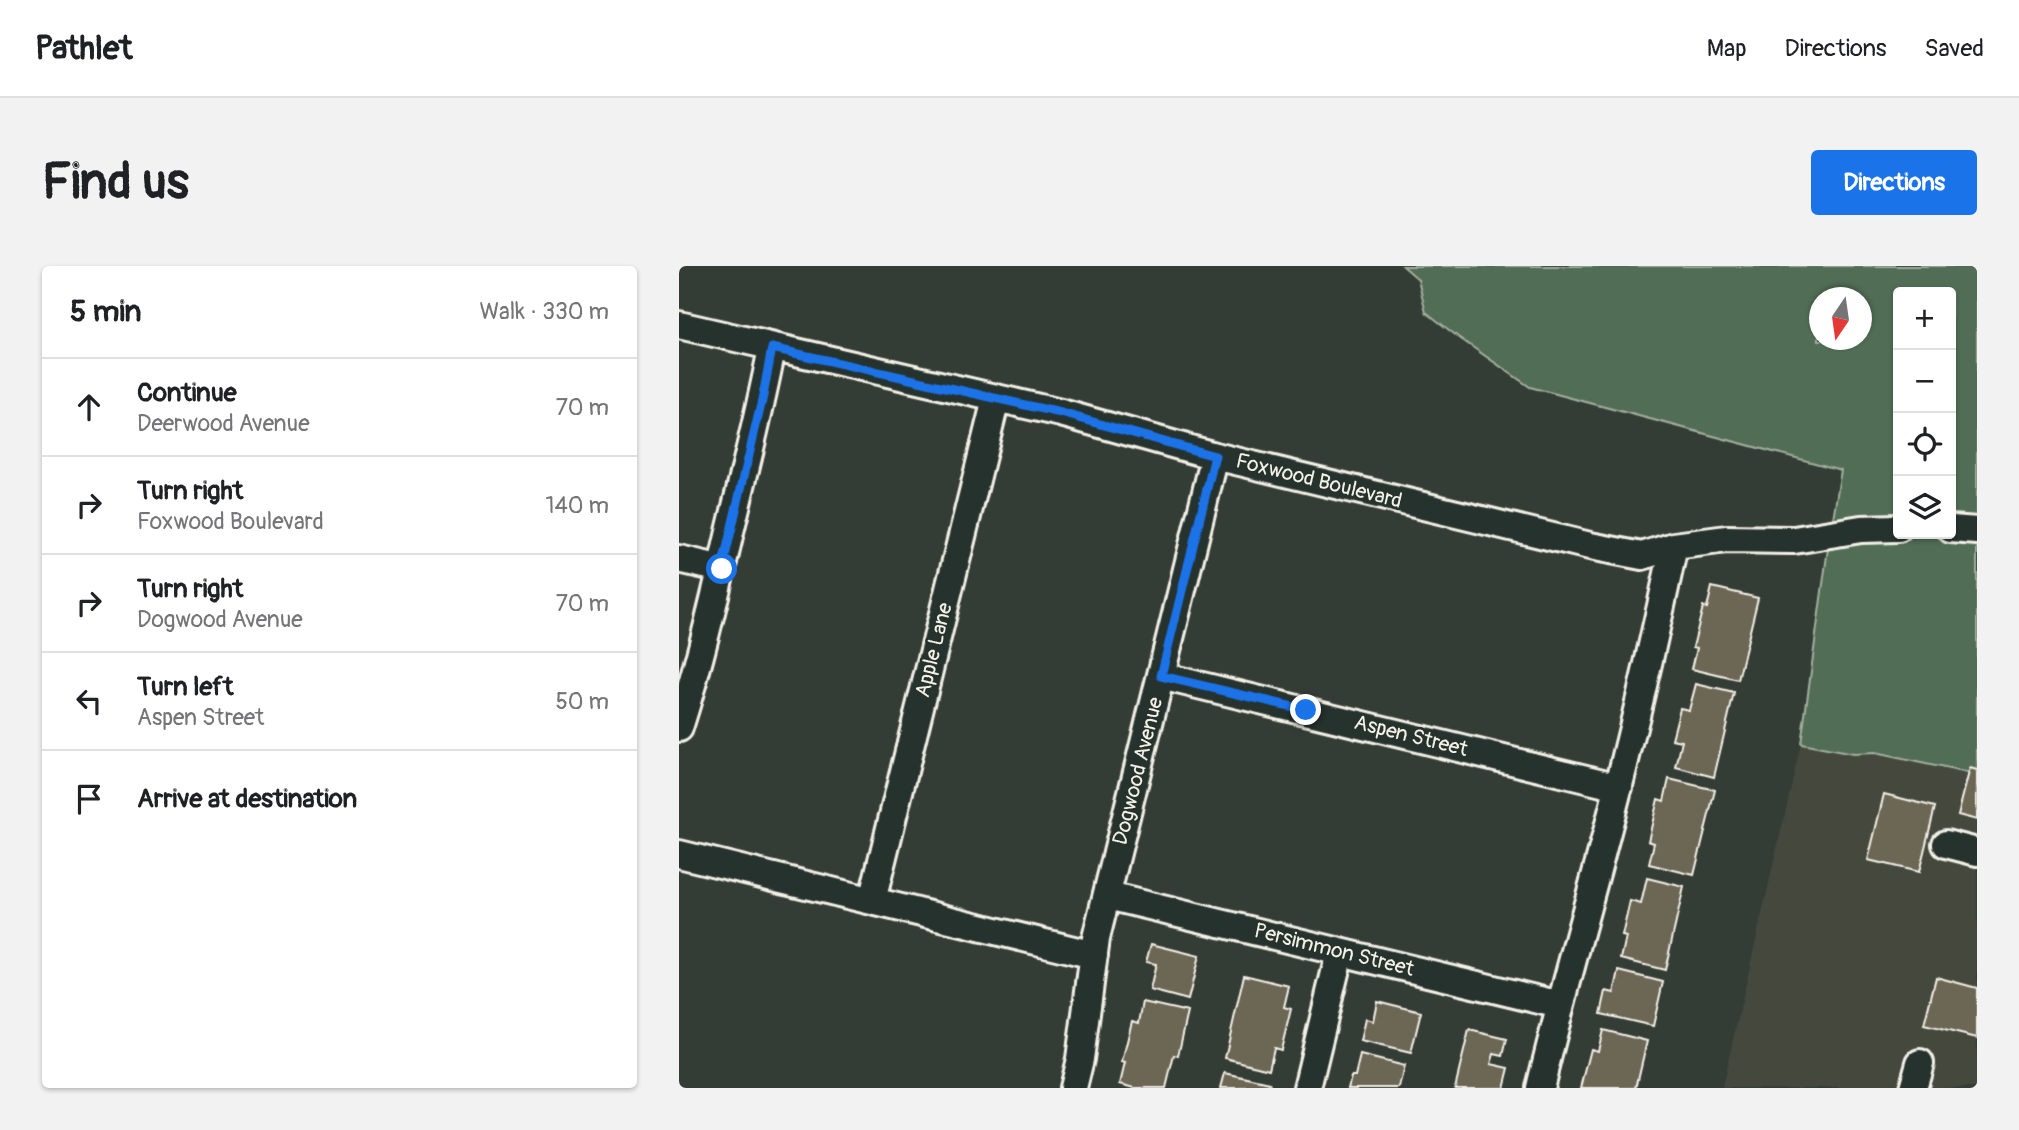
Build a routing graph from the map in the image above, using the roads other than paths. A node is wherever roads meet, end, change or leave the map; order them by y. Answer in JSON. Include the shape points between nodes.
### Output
{"nodes":[{"id":1,"x":679,"y":325,"type":"edge"},
{"id":2,"x":772,"y":348,"type":"junction"},
{"id":3,"x":996,"y":399,"type":"junction"},
{"id":4,"x":1215,"y":456,"type":"junction"},
{"id":5,"x":1893,"y":528,"type":"edge"},
{"id":6,"x":1956,"y":529,"type":"edge"},
{"id":7,"x":1977,"y":531,"type":"edge"},
{"id":8,"x":1674,"y":546,"type":"junction"},
{"id":9,"x":679,"y":559,"type":"edge"},
{"id":10,"x":722,"y":569,"type":"junction"},
{"id":11,"x":1161,"y":676,"type":"junction"},
{"id":12,"x":679,"y":728,"type":"edge"},
{"id":13,"x":1619,"y":787,"type":"junction"},
{"id":14,"x":1946,"y":844,"type":"dead end"},
{"id":15,"x":1977,"y":852,"type":"edge"},
{"id":16,"x":679,"y":854,"type":"edge"},
{"id":17,"x":1108,"y":896,"type":"junction"},
{"id":18,"x":873,"y":901,"type":"junction"},
{"id":19,"x":1341,"y":951,"type":"junction"},
{"id":20,"x":1094,"y":954,"type":"junction"},
{"id":21,"x":1560,"y":1006,"type":"junction"},
{"id":22,"x":1073,"y":1088,"type":"edge"},
{"id":23,"x":1307,"y":1088,"type":"edge"},
{"id":24,"x":1539,"y":1088,"type":"edge"}],
"edges":[{"from":1,"to":2,"type":"street","name":"Foxwood Boulevard"},
{"from":2,"to":3,"type":"street","name":"Foxwood Boulevard"},
{"from":2,"to":10,"type":"street"},
{"from":3,"to":4,"type":"street","name":"Foxwood Boulevard"},
{"from":3,"to":18,"type":"street","name":"Apple Lane"},
{"from":4,"to":8,"type":"street","name":"Foxwood Boulevard","via":[[1590,546],[1641,556]]},
{"from":4,"to":11,"type":"street","name":"Dogwood Avenue"},
{"from":5,"to":8,"type":"street","name":"Foxwood Boulevard","via":[[1794,540],[1727,539]]},
{"from":6,"to":7,"type":"street"},
{"from":8,"to":13,"type":"street"},
{"from":9,"to":10,"type":"street"},
{"from":10,"to":12,"type":"street"},
{"from":11,"to":13,"type":"street","name":"Aspen Street"},
{"from":11,"to":17,"type":"street","name":"Dogwood Avenue"},
{"from":13,"to":21,"type":"street"},
{"from":14,"to":15,"type":"street"},
{"from":16,"to":18,"type":"street"},
{"from":17,"to":19,"type":"street","name":"Persimmon Street"},
{"from":17,"to":20,"type":"street","name":"Dogwood Avenue"},
{"from":18,"to":20,"type":"street"},
{"from":19,"to":21,"type":"street","name":"Persimmon Street"},
{"from":19,"to":23,"type":"street"},
{"from":20,"to":22,"type":"street","name":"Dogwood Avenue"},
{"from":21,"to":24,"type":"street"}]}
